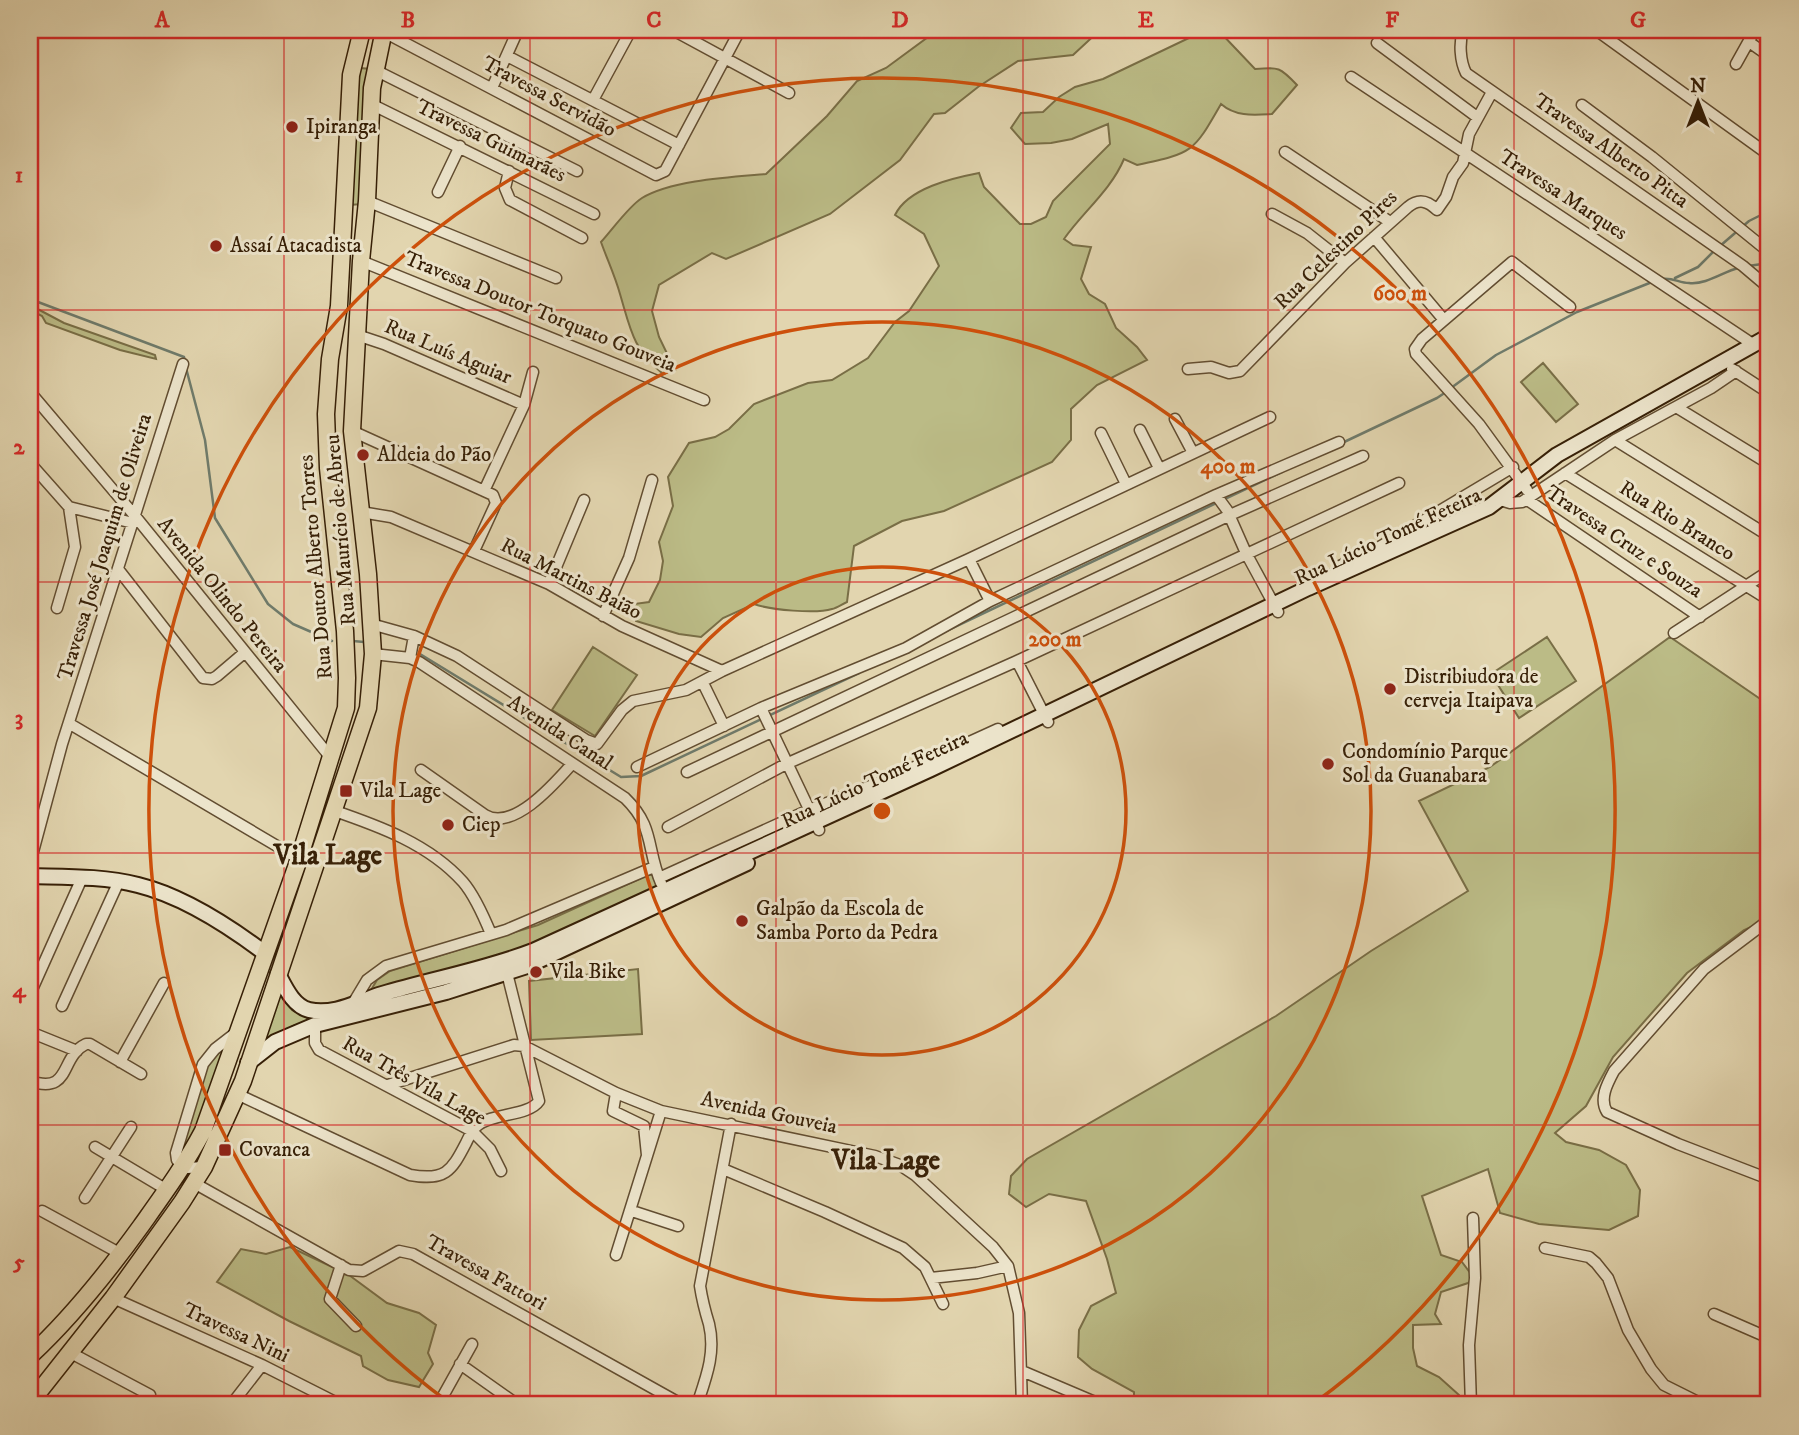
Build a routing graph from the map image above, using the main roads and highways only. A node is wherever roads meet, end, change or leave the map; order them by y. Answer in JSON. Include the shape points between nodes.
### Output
{"nodes":[{"id":1,"x":362,"y":30,"type":"edge"},
{"id":2,"x":384,"y":31,"type":"edge"},
{"id":3,"x":337,"y":319,"type":"junction"},
{"id":4,"x":357,"y":334,"type":"junction"},
{"id":5,"x":1769,"y":336,"type":"edge"},
{"id":6,"x":332,"y":343,"type":"junction"},
{"id":7,"x":367,"y":559,"type":"junction"},
{"id":8,"x":338,"y":564,"type":"junction"},
{"id":9,"x":30,"y":876,"type":"edge"},
{"id":10,"x":267,"y":954,"type":"junction"},
{"id":11,"x":506,"y":967,"type":"junction"},
{"id":12,"x":278,"y":974,"type":"junction"},
{"id":13,"x":248,"y":1063,"type":"junction"},
{"id":14,"x":30,"y":1356,"type":"edge"},
{"id":15,"x":30,"y":1404,"type":"edge"}],
"edges":[{"from":1,"to":3,"type":"main road","name":"Rua Doutor Alberto Torres","via":[[349,97]]},
{"from":2,"to":4,"type":"main road","name":"Rua Maurício de Abreu","via":[[371,104]]},
{"from":3,"to":4,"type":"main road"},
{"from":3,"to":6,"type":"main road","name":"Rua Doutor Alberto Torres"},
{"from":4,"to":6,"type":"main road","via":[[338,336]]},
{"from":4,"to":7,"type":"main road","name":"Rua Maurício de Abreu","via":[[352,431]]},
{"from":5,"to":11,"type":"main road","name":"Rua Lúcio Tomé Feteira","via":[[1557,455],[1535,472],[1525,490],[1505,501]]},
{"from":6,"to":8,"type":"main road","name":"Rua Doutor Alberto Torres","via":[[326,414]]},
{"from":7,"to":8,"type":"main road","via":[[349,551]]},
{"from":7,"to":12,"type":"main road","name":"Rua Maurício de Abreu","via":[[373,654],[368,708]]},
{"from":8,"to":10,"type":"main road","name":"Rua Doutor Alberto Torres","via":[[345,631],[345,713]]},
{"from":9,"to":10,"type":"main road","via":[[119,881],[151,889],[226,927]]},
{"from":10,"to":14,"type":"main road","name":"Rua Doutor Alberto Torres","via":[[203,1131],[184,1166],[63,1326]]},
{"from":11,"to":12,"type":"main road","name":"Rua Lúcio Tomé Feteira","via":[[381,994],[328,1011],[303,1008]]},
{"from":11,"to":13,"type":"main road","name":"Rua Lúcio Tomé Feteira","via":[[446,992],[315,1024],[287,1035]]},
{"from":12,"to":13,"type":"main road","name":"Rua Maurício de Abreu"},
{"from":13,"to":15,"type":"main road","name":"Rua Maurício de Abreu","via":[[194,1183]]}]}
